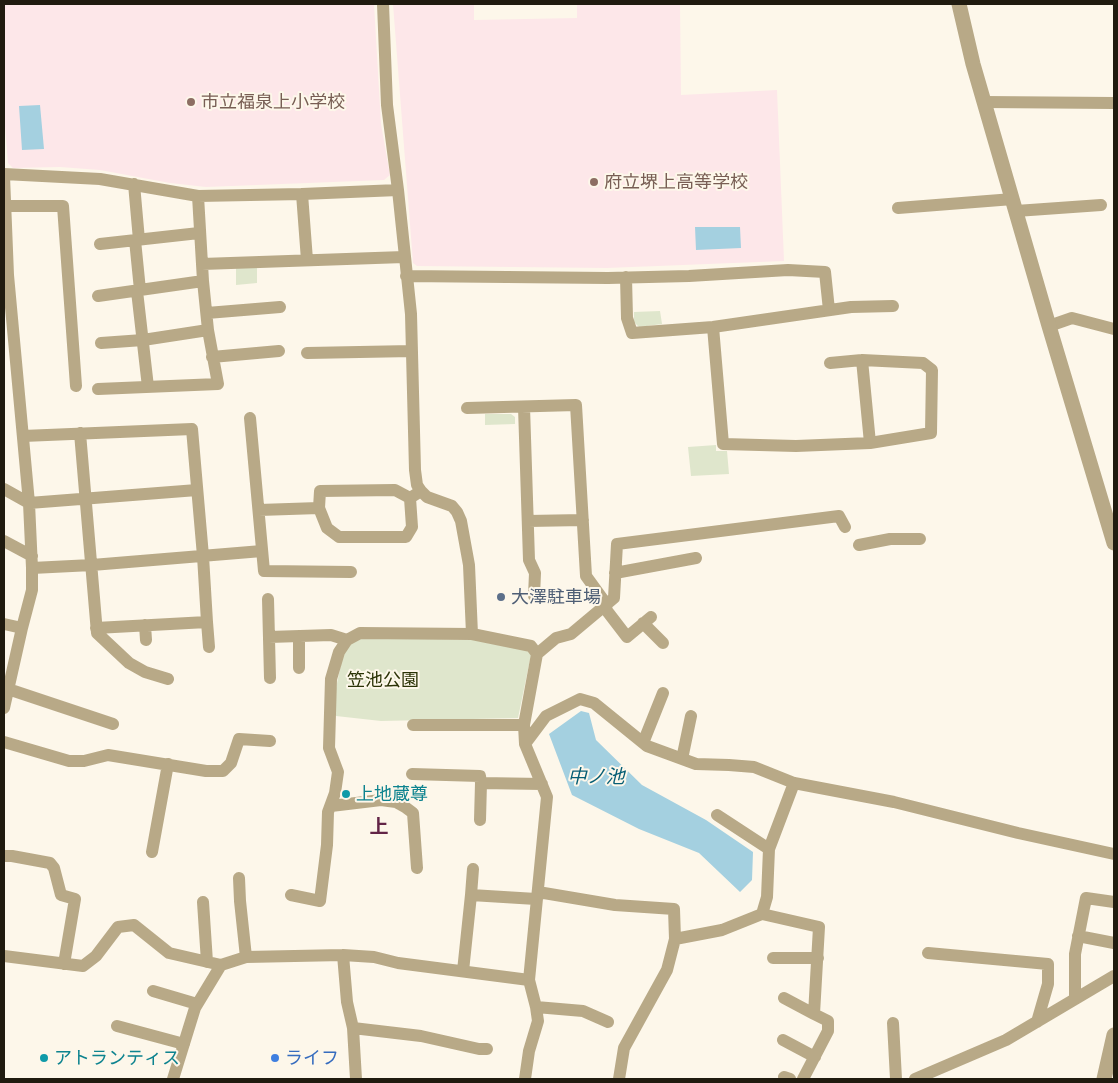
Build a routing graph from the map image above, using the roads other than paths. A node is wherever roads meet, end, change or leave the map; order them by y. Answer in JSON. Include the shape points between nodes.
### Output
{"nodes":[{"id":1,"x":383,"y":4,"type":"edge"},
{"id":2,"x":959,"y":4,"type":"edge"},
{"id":3,"x":984,"y":102,"type":"junction"},
{"id":4,"x":1114,"y":103,"type":"edge"},
{"id":5,"x":4,"y":175,"type":"edge"},
{"id":6,"x":134,"y":184,"type":"junction"},
{"id":7,"x":398,"y":190,"type":"junction"},
{"id":8,"x":302,"y":194,"type":"junction"},
{"id":9,"x":198,"y":196,"type":"junction"},
{"id":10,"x":5,"y":203,"type":"edge"},
{"id":11,"x":1015,"y":205,"type":"junction"},
{"id":12,"x":1102,"y":205,"type":"dead end"},
{"id":13,"x":898,"y":208,"type":"dead end"},
{"id":14,"x":199,"y":233,"type":"junction"},
{"id":15,"x":137,"y":240,"type":"junction"},
{"id":16,"x":100,"y":244,"type":"dead end"},
{"id":17,"x":404,"y":257,"type":"junction"},
{"id":18,"x":308,"y":260,"type":"junction"},
{"id":19,"x":202,"y":264,"type":"junction"},
{"id":20,"x":6,"y":275,"type":"edge"},
{"id":21,"x":406,"y":276,"type":"junction"},
{"id":22,"x":626,"y":277,"type":"junction"},
{"id":23,"x":203,"y":281,"type":"junction"},
{"id":24,"x":139,"y":291,"type":"junction"},
{"id":25,"x":98,"y":296,"type":"dead end"},
{"id":26,"x":893,"y":306,"type":"dead end"},
{"id":27,"x":280,"y":307,"type":"dead end"},
{"id":28,"x":829,"y":310,"type":"junction"},
{"id":29,"x":207,"y":313,"type":"junction"},
{"id":30,"x":1049,"y":326,"type":"junction"},
{"id":31,"x":713,"y":327,"type":"junction"},
{"id":32,"x":1114,"y":329,"type":"edge"},
{"id":33,"x":208,"y":330,"type":"junction"},
{"id":34,"x":143,"y":340,"type":"junction"},
{"id":35,"x":102,"y":343,"type":"dead end"},
{"id":36,"x":279,"y":351,"type":"dead end"},
{"id":37,"x":412,"y":351,"type":"junction"},
{"id":38,"x":307,"y":352,"type":"dead end"},
{"id":39,"x":212,"y":357,"type":"junction"},
{"id":40,"x":862,"y":360,"type":"junction"},
{"id":41,"x":830,"y":363,"type":"dead end"},
{"id":42,"x":76,"y":386,"type":"dead end"},
{"id":43,"x":148,"y":387,"type":"junction"},
{"id":44,"x":98,"y":389,"type":"dead end"},
{"id":45,"x":524,"y":406,"type":"junction"},
{"id":46,"x":468,"y":408,"type":"dead end"},
{"id":47,"x":250,"y":418,"type":"dead end"},
{"id":48,"x":80,"y":433,"type":"junction"},
{"id":49,"x":23,"y":436,"type":"junction"},
{"id":50,"x":870,"y":443,"type":"junction"},
{"id":51,"x":4,"y":489,"type":"edge"},
{"id":52,"x":198,"y":490,"type":"junction"},
{"id":53,"x":416,"y":494,"type":"junction"},
{"id":54,"x":86,"y":498,"type":"junction"},
{"id":55,"x":29,"y":503,"type":"junction"},
{"id":56,"x":320,"y":508,"type":"junction"},
{"id":57,"x":258,"y":510,"type":"junction"},
{"id":58,"x":583,"y":520,"type":"junction"},
{"id":59,"x":528,"y":521,"type":"junction"},
{"id":60,"x":845,"y":527,"type":"dead end"},
{"id":61,"x":920,"y":539,"type":"dead end"},
{"id":62,"x":4,"y":541,"type":"edge"},
{"id":63,"x":1114,"y":543,"type":"edge"},
{"id":64,"x":859,"y":545,"type":"dead end"},
{"id":65,"x":262,"y":551,"type":"junction"},
{"id":66,"x":203,"y":556,"type":"junction"},
{"id":67,"x":696,"y":558,"type":"dead end"},
{"id":68,"x":32,"y":562,"type":"junction"},
{"id":69,"x":92,"y":565,"type":"junction"},
{"id":70,"x":350,"y":572,"type":"dead end"},
{"id":71,"x":615,"y":573,"type":"junction"},
{"id":72,"x":534,"y":596,"type":"dead end"},
{"id":73,"x":268,"y":600,"type":"dead end"},
{"id":74,"x":605,"y":606,"type":"junction"},
{"id":75,"x":207,"y":622,"type":"junction"},
{"id":76,"x":4,"y":624,"type":"edge"},
{"id":77,"x":145,"y":625,"type":"junction"},
{"id":78,"x":22,"y":628,"type":"junction"},
{"id":79,"x":96,"y":628,"type":"junction"},
{"id":80,"x":472,"y":634,"type":"junction"},
{"id":81,"x":299,"y":636,"type":"junction"},
{"id":82,"x":269,"y":637,"type":"junction"},
{"id":83,"x":146,"y":640,"type":"dead end"},
{"id":84,"x":347,"y":640,"type":"junction"},
{"id":85,"x":663,"y":644,"type":"dead end"},
{"id":86,"x":209,"y":647,"type":"dead end"},
{"id":87,"x":537,"y":654,"type":"junction"},
{"id":88,"x":299,"y":668,"type":"dead end"},
{"id":89,"x":270,"y":678,"type":"dead end"},
{"id":90,"x":168,"y":679,"type":"dead end"},
{"id":91,"x":8,"y":688,"type":"junction"},
{"id":92,"x":663,"y":693,"type":"dead end"},
{"id":93,"x":4,"y":708,"type":"edge"},
{"id":94,"x":691,"y":716,"type":"dead end"},
{"id":95,"x":113,"y":724,"type":"dead end"},
{"id":96,"x":524,"y":724,"type":"junction"},
{"id":97,"x":413,"y":725,"type":"dead end"},
{"id":98,"x":270,"y":741,"type":"dead end"},
{"id":99,"x":4,"y":742,"type":"edge"},
{"id":100,"x":643,"y":743,"type":"junction"},
{"id":101,"x":525,"y":744,"type":"junction"},
{"id":102,"x":682,"y":759,"type":"junction"},
{"id":103,"x":168,"y":764,"type":"junction"},
{"id":104,"x":412,"y":774,"type":"dead end"},
{"id":105,"x":481,"y":783,"type":"junction"},
{"id":106,"x":794,"y":783,"type":"junction"},
{"id":107,"x":542,"y":784,"type":"junction"},
{"id":108,"x":331,"y":806,"type":"junction"},
{"id":109,"x":717,"y":815,"type":"dead end"},
{"id":110,"x":480,"y":820,"type":"dead end"},
{"id":111,"x":769,"y":849,"type":"junction"},
{"id":112,"x":152,"y":852,"type":"dead end"},
{"id":113,"x":1114,"y":854,"type":"edge"},
{"id":114,"x":4,"y":856,"type":"edge"},
{"id":115,"x":417,"y":868,"type":"dead end"},
{"id":116,"x":473,"y":870,"type":"dead end"},
{"id":117,"x":239,"y":878,"type":"dead end"},
{"id":118,"x":471,"y":895,"type":"junction"},
{"id":119,"x":291,"y":896,"type":"dead end"},
{"id":120,"x":537,"y":896,"type":"junction"},
{"id":121,"x":203,"y":902,"type":"dead end"},
{"id":122,"x":1114,"y":902,"type":"edge"},
{"id":123,"x":762,"y":914,"type":"junction"},
{"id":124,"x":1078,"y":936,"type":"junction"},
{"id":125,"x":675,"y":939,"type":"junction"},
{"id":126,"x":1114,"y":943,"type":"edge"},
{"id":127,"x":928,"y":953,"type":"dead end"},
{"id":128,"x":343,"y":955,"type":"junction"},
{"id":129,"x":4,"y":956,"type":"edge"},
{"id":130,"x":246,"y":957,"type":"junction"},
{"id":131,"x":773,"y":958,"type":"dead end"},
{"id":132,"x":818,"y":958,"type":"junction"},
{"id":133,"x":207,"y":962,"type":"junction"},
{"id":134,"x":64,"y":964,"type":"junction"},
{"id":135,"x":221,"y":965,"type":"junction"},
{"id":136,"x":463,"y":971,"type":"junction"},
{"id":137,"x":1114,"y":976,"type":"edge"},
{"id":138,"x":529,"y":980,"type":"junction"},
{"id":139,"x":153,"y":991,"type":"dead end"},
{"id":140,"x":784,"y":998,"type":"dead end"},
{"id":141,"x":1075,"y":999,"type":"junction"},
{"id":142,"x":197,"y":1004,"type":"junction"},
{"id":143,"x":536,"y":1007,"type":"junction"},
{"id":144,"x":814,"y":1014,"type":"junction"},
{"id":145,"x":608,"y":1022,"type":"dead end"},
{"id":146,"x":1037,"y":1022,"type":"junction"},
{"id":147,"x":893,"y":1023,"type":"dead end"},
{"id":148,"x":117,"y":1026,"type":"dead end"},
{"id":149,"x":353,"y":1028,"type":"junction"},
{"id":150,"x":1114,"y":1035,"type":"edge"},
{"id":151,"x":783,"y":1040,"type":"dead end"},
{"id":152,"x":184,"y":1044,"type":"junction"},
{"id":153,"x":487,"y":1049,"type":"dead end"},
{"id":154,"x":815,"y":1057,"type":"junction"},
{"id":155,"x":173,"y":1079,"type":"edge"},
{"id":156,"x":356,"y":1079,"type":"edge"},
{"id":157,"x":525,"y":1079,"type":"edge"},
{"id":158,"x":619,"y":1079,"type":"edge"},
{"id":159,"x":803,"y":1079,"type":"edge"},
{"id":160,"x":896,"y":1079,"type":"edge"},
{"id":161,"x":915,"y":1079,"type":"edge"},
{"id":162,"x":1104,"y":1079,"type":"edge"}],
"edges":[{"from":1,"to":7,"type":"street","via":[[387,105]]},
{"from":2,"to":3,"type":"street"},
{"from":3,"to":4,"type":"street"},
{"from":3,"to":11,"type":"street"},
{"from":5,"to":6,"type":"street","via":[[100,179]]},
{"from":5,"to":10,"type":"street"},
{"from":6,"to":9,"type":"street"},
{"from":6,"to":15,"type":"street"},
{"from":7,"to":8,"type":"street"},
{"from":7,"to":17,"type":"street"},
{"from":8,"to":9,"type":"street"},
{"from":8,"to":18,"type":"street"},
{"from":9,"to":14,"type":"street"},
{"from":10,"to":20,"type":"street"},
{"from":10,"to":42,"type":"street","via":[[63,206]]},
{"from":11,"to":12,"type":"street"},
{"from":11,"to":13,"type":"street"},
{"from":11,"to":30,"type":"street"},
{"from":14,"to":15,"type":"street"},
{"from":14,"to":19,"type":"street"},
{"from":15,"to":16,"type":"street"},
{"from":15,"to":24,"type":"street"},
{"from":17,"to":18,"type":"street"},
{"from":17,"to":21,"type":"street"},
{"from":18,"to":19,"type":"street"},
{"from":19,"to":23,"type":"street"},
{"from":20,"to":49,"type":"street"},
{"from":21,"to":22,"type":"street"},
{"from":21,"to":37,"type":"street"},
{"from":22,"to":28,"type":"street","via":[[788,270],[825,272]]},
{"from":22,"to":31,"type":"street","via":[[627,318],[632,333]]},
{"from":23,"to":24,"type":"street"},
{"from":23,"to":29,"type":"street"},
{"from":24,"to":25,"type":"street"},
{"from":24,"to":34,"type":"street"},
{"from":26,"to":28,"type":"street"},
{"from":27,"to":29,"type":"street"},
{"from":28,"to":31,"type":"street"},
{"from":29,"to":33,"type":"street"},
{"from":30,"to":32,"type":"street","via":[[1072,318]]},
{"from":30,"to":63,"type":"street"},
{"from":31,"to":50,"type":"street","via":[[723,444]]},
{"from":33,"to":34,"type":"street"},
{"from":33,"to":39,"type":"street"},
{"from":34,"to":35,"type":"street"},
{"from":34,"to":43,"type":"street"},
{"from":36,"to":39,"type":"street"},
{"from":37,"to":38,"type":"street"},
{"from":37,"to":53,"type":"street"},
{"from":39,"to":43,"type":"street","via":[[218,384]]},
{"from":40,"to":41,"type":"street"},
{"from":40,"to":50,"type":"street"},
{"from":40,"to":50,"type":"street","via":[[923,363],[932,370],[931,433]]},
{"from":43,"to":44,"type":"street"},
{"from":45,"to":46,"type":"street"},
{"from":45,"to":58,"type":"street","via":[[576,405]]},
{"from":45,"to":59,"type":"street"},
{"from":47,"to":57,"type":"street"},
{"from":48,"to":49,"type":"street"},
{"from":48,"to":52,"type":"street","via":[[192,423]]},
{"from":48,"to":54,"type":"street"},
{"from":49,"to":55,"type":"street"},
{"from":51,"to":55,"type":"street"},
{"from":52,"to":54,"type":"street"},
{"from":52,"to":66,"type":"street"},
{"from":53,"to":56,"type":"street","via":[[395,490],[320,491]]},
{"from":53,"to":56,"type":"street","via":[[412,527],[406,537],[339,537],[327,528]]},
{"from":53,"to":80,"type":"street","via":[[452,506],[461,521],[469,565]]},
{"from":54,"to":55,"type":"street"},
{"from":54,"to":69,"type":"street"},
{"from":55,"to":68,"type":"street"},
{"from":56,"to":57,"type":"street"},
{"from":57,"to":65,"type":"street"},
{"from":58,"to":59,"type":"street"},
{"from":58,"to":74,"type":"street","via":[[586,576]]},
{"from":59,"to":72,"type":"street","via":[[529,560],[535,573]]},
{"from":60,"to":71,"type":"street","via":[[839,516],[617,544]]},
{"from":61,"to":64,"type":"street","via":[[890,539]]},
{"from":62,"to":68,"type":"street"},
{"from":65,"to":66,"type":"street"},
{"from":65,"to":70,"type":"street","via":[[264,571]]},
{"from":66,"to":69,"type":"street"},
{"from":66,"to":75,"type":"street"},
{"from":67,"to":71,"type":"street"},
{"from":68,"to":69,"type":"street"},
{"from":68,"to":78,"type":"street","via":[[32,590]]},
{"from":69,"to":79,"type":"street"},
{"from":71,"to":74,"type":"street","via":[[614,598]]},
{"from":73,"to":82,"type":"street"},
{"from":74,"to":85,"type":"street","via":[[626,637],[647,620]]},
{"from":74,"to":87,"type":"street","via":[[571,634],[556,638]]},
{"from":75,"to":77,"type":"street"},
{"from":75,"to":86,"type":"street"},
{"from":76,"to":78,"type":"street"},
{"from":77,"to":79,"type":"street"},
{"from":77,"to":83,"type":"street"},
{"from":78,"to":91,"type":"street"},
{"from":79,"to":90,"type":"street","via":[[97,633],[129,663]]},
{"from":80,"to":84,"type":"street","via":[[360,633]]},
{"from":80,"to":87,"type":"street","via":[[531,646]]},
{"from":81,"to":82,"type":"street"},
{"from":81,"to":84,"type":"street","via":[[331,635]]},
{"from":81,"to":88,"type":"street"},
{"from":82,"to":89,"type":"street"},
{"from":84,"to":108,"type":"street","via":[[339,652],[330,679],[329,748],[338,772]]},
{"from":87,"to":96,"type":"street"},
{"from":91,"to":93,"type":"street"},
{"from":91,"to":95,"type":"street"},
{"from":92,"to":100,"type":"street"},
{"from":94,"to":102,"type":"street"},
{"from":96,"to":97,"type":"street"},
{"from":96,"to":101,"type":"street"},
{"from":98,"to":103,"type":"street","via":[[239,739],[231,764],[223,771]]},
{"from":99,"to":103,"type":"street","via":[[69,761],[108,755]]},
{"from":100,"to":101,"type":"street","via":[[594,702],[580,699],[546,716]]},
{"from":100,"to":102,"type":"street"},
{"from":101,"to":107,"type":"street"},
{"from":102,"to":106,"type":"street","via":[[696,764],[754,767]]},
{"from":103,"to":112,"type":"street"},
{"from":104,"to":105,"type":"street","via":[[480,776]]},
{"from":105,"to":107,"type":"street"},
{"from":105,"to":110,"type":"street"},
{"from":106,"to":111,"type":"street"},
{"from":106,"to":113,"type":"street","via":[[894,802]]},
{"from":107,"to":120,"type":"street","via":[[547,797]]},
{"from":108,"to":115,"type":"street","via":[[381,800],[396,802],[405,808],[413,814]]},
{"from":108,"to":119,"type":"street","via":[[320,901]]},
{"from":109,"to":111,"type":"street"},
{"from":111,"to":123,"type":"street","via":[[767,897]]},
{"from":114,"to":134,"type":"street","via":[[50,863],[61,895],[75,899]]},
{"from":116,"to":118,"type":"street"},
{"from":117,"to":130,"type":"street"},
{"from":118,"to":120,"type":"street"},
{"from":118,"to":136,"type":"street"},
{"from":120,"to":125,"type":"street","via":[[674,909]]},
{"from":120,"to":138,"type":"street"},
{"from":121,"to":133,"type":"street"},
{"from":122,"to":124,"type":"street","via":[[1086,898]]},
{"from":123,"to":125,"type":"street","via":[[722,930]]},
{"from":123,"to":132,"type":"street","via":[[819,927]]},
{"from":124,"to":126,"type":"street"},
{"from":124,"to":141,"type":"street"},
{"from":125,"to":158,"type":"street","via":[[667,970],[624,1048]]},
{"from":127,"to":146,"type":"street","via":[[1048,964],[1048,984]]},
{"from":128,"to":130,"type":"street"},
{"from":128,"to":136,"type":"street"},
{"from":128,"to":149,"type":"street"},
{"from":129,"to":134,"type":"street"},
{"from":130,"to":135,"type":"street"},
{"from":131,"to":132,"type":"street"},
{"from":132,"to":144,"type":"street"},
{"from":133,"to":134,"type":"street","via":[[169,953],[134,925],[118,927],[96,956],[83,966]]},
{"from":133,"to":135,"type":"street"},
{"from":135,"to":142,"type":"street"},
{"from":136,"to":138,"type":"street"},
{"from":137,"to":141,"type":"street"},
{"from":138,"to":143,"type":"street"},
{"from":139,"to":142,"type":"street"},
{"from":140,"to":144,"type":"street"},
{"from":141,"to":146,"type":"street"},
{"from":142,"to":152,"type":"street"},
{"from":143,"to":145,"type":"street","via":[[583,1012]]},
{"from":143,"to":157,"type":"street","via":[[538,1021]]},
{"from":144,"to":154,"type":"street","via":[[828,1021],[828,1031]]},
{"from":146,"to":161,"type":"street","via":[[1006,1040]]},
{"from":147,"to":160,"type":"street"},
{"from":148,"to":152,"type":"street"},
{"from":149,"to":153,"type":"street","via":[[421,1036]]},
{"from":149,"to":156,"type":"street"},
{"from":150,"to":162,"type":"street"},
{"from":151,"to":154,"type":"street"},
{"from":152,"to":155,"type":"street"},
{"from":154,"to":159,"type":"street"}]}
